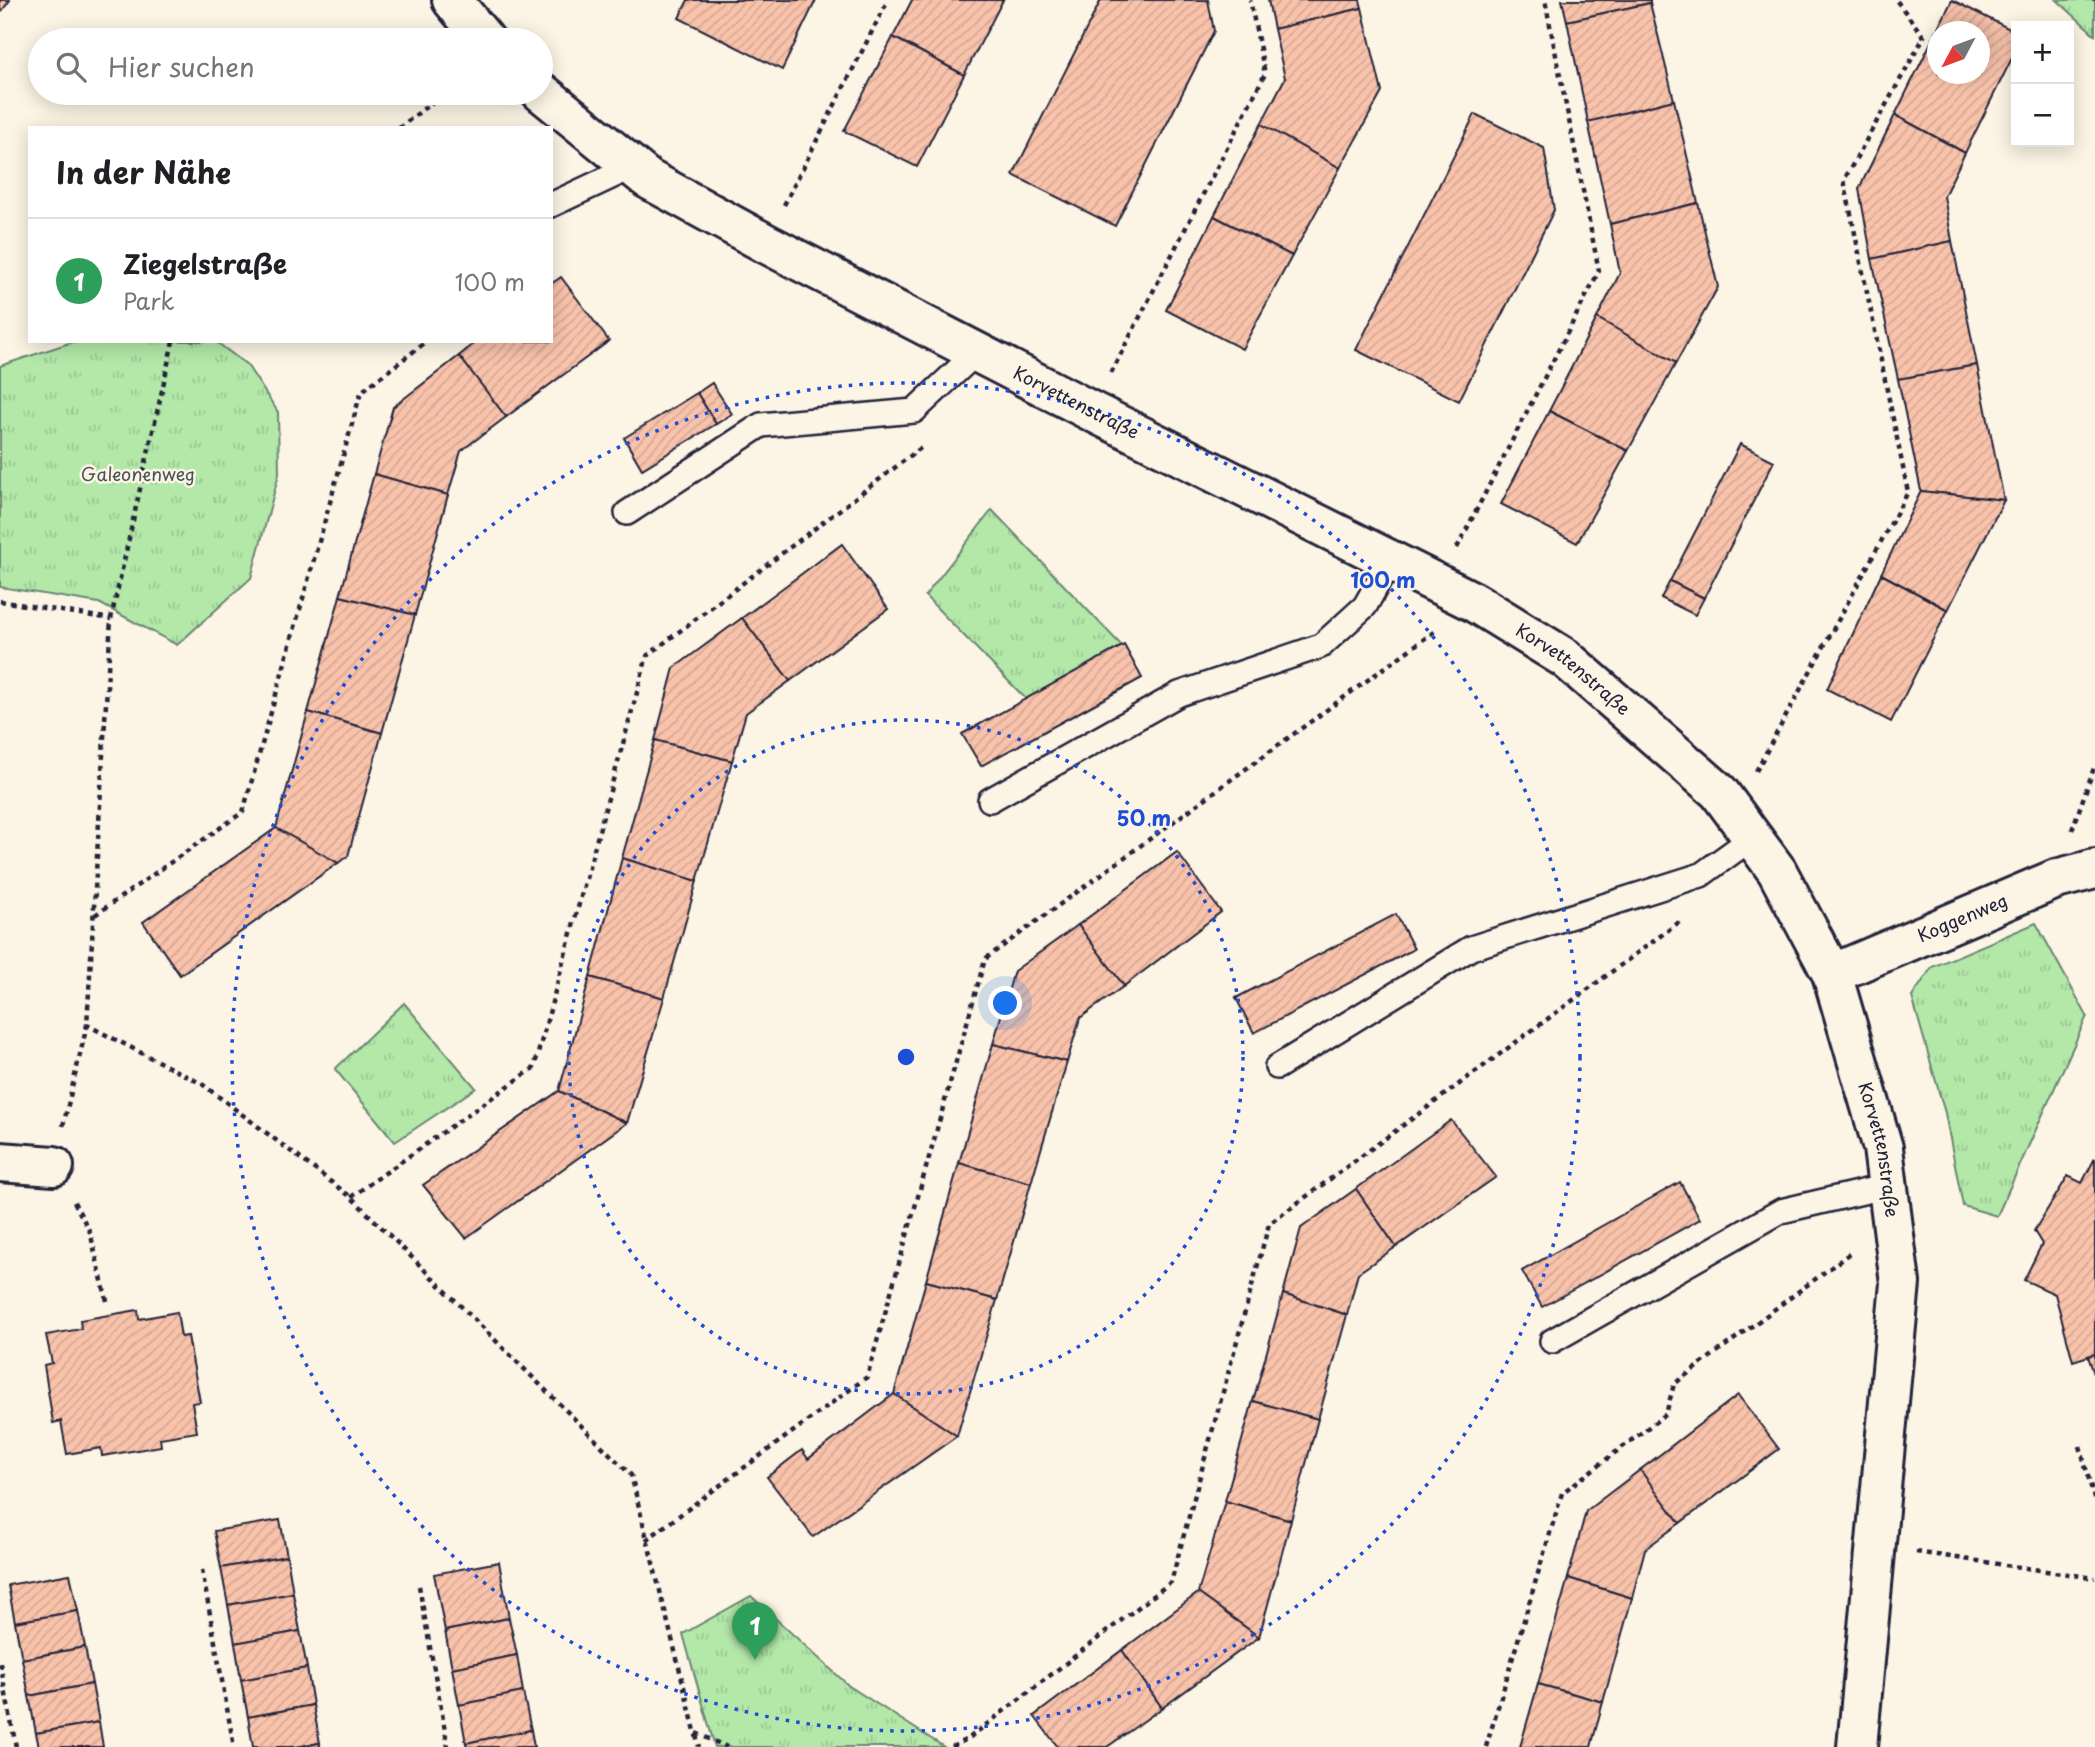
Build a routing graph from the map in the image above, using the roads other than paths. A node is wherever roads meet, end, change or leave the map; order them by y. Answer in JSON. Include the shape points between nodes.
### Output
{"nodes":[{"id":1,"x":452,"y":0,"type":"edge"},
{"id":2,"x":475,"y":28,"type":"edge"},
{"id":3,"x":553,"y":102,"type":"edge"},
{"id":4,"x":632,"y":167,"type":"junction"},
{"id":5,"x":553,"y":204,"type":"edge"},
{"id":6,"x":976,"y":353,"type":"junction"},
{"id":7,"x":627,"y":513,"type":"dead end"},
{"id":8,"x":1391,"y":560,"type":"junction"},
{"id":9,"x":990,"y":800,"type":"dead end"},
{"id":10,"x":1743,"y":824,"type":"junction"},
{"id":11,"x":2095,"y":869,"type":"edge"},
{"id":12,"x":1832,"y":974,"type":"junction"},
{"id":13,"x":1276,"y":1067,"type":"dead end"},
{"id":14,"x":0,"y":1162,"type":"edge"},
{"id":15,"x":54,"y":1166,"type":"road end"},
{"id":16,"x":1888,"y":1186,"type":"junction"},
{"id":17,"x":1552,"y":1341,"type":"dead end"},
{"id":18,"x":1857,"y":1747,"type":"edge"}],
"edges":[{"from":1,"to":2,"type":"street"},
{"from":3,"to":4,"type":"street","name":"Korvettenstraße"},
{"from":4,"to":5,"type":"lane"},
{"from":4,"to":6,"type":"street","name":"Korvettenstraße","via":[[765,243]]},
{"from":6,"to":7,"type":"lane","via":[[914,411],[761,425]]},
{"from":6,"to":8,"type":"street","name":"Korvettenstraße"},
{"from":8,"to":9,"type":"lane","via":[[1364,606],[1321,646],[1179,694]]},
{"from":8,"to":10,"type":"street","name":"Korvettenstraße","via":[[1474,602],[1565,658],[1719,792]]},
{"from":10,"to":12,"type":"street","name":"Korvettenstraße","via":[[1777,871]]},
{"from":10,"to":13,"type":"lane","via":[[1701,874],[1471,948]]},
{"from":11,"to":12,"type":"street","name":"Koggenweg","via":[[2056,879]]},
{"from":12,"to":16,"type":"street","name":"Korvettenstraße","via":[[1883,1149]]},
{"from":14,"to":15,"type":"street"},
{"from":16,"to":17,"type":"lane","via":[[1781,1211]]},
{"from":16,"to":18,"type":"street","name":"Korvettenstraße","via":[[1900,1283]]}]}
